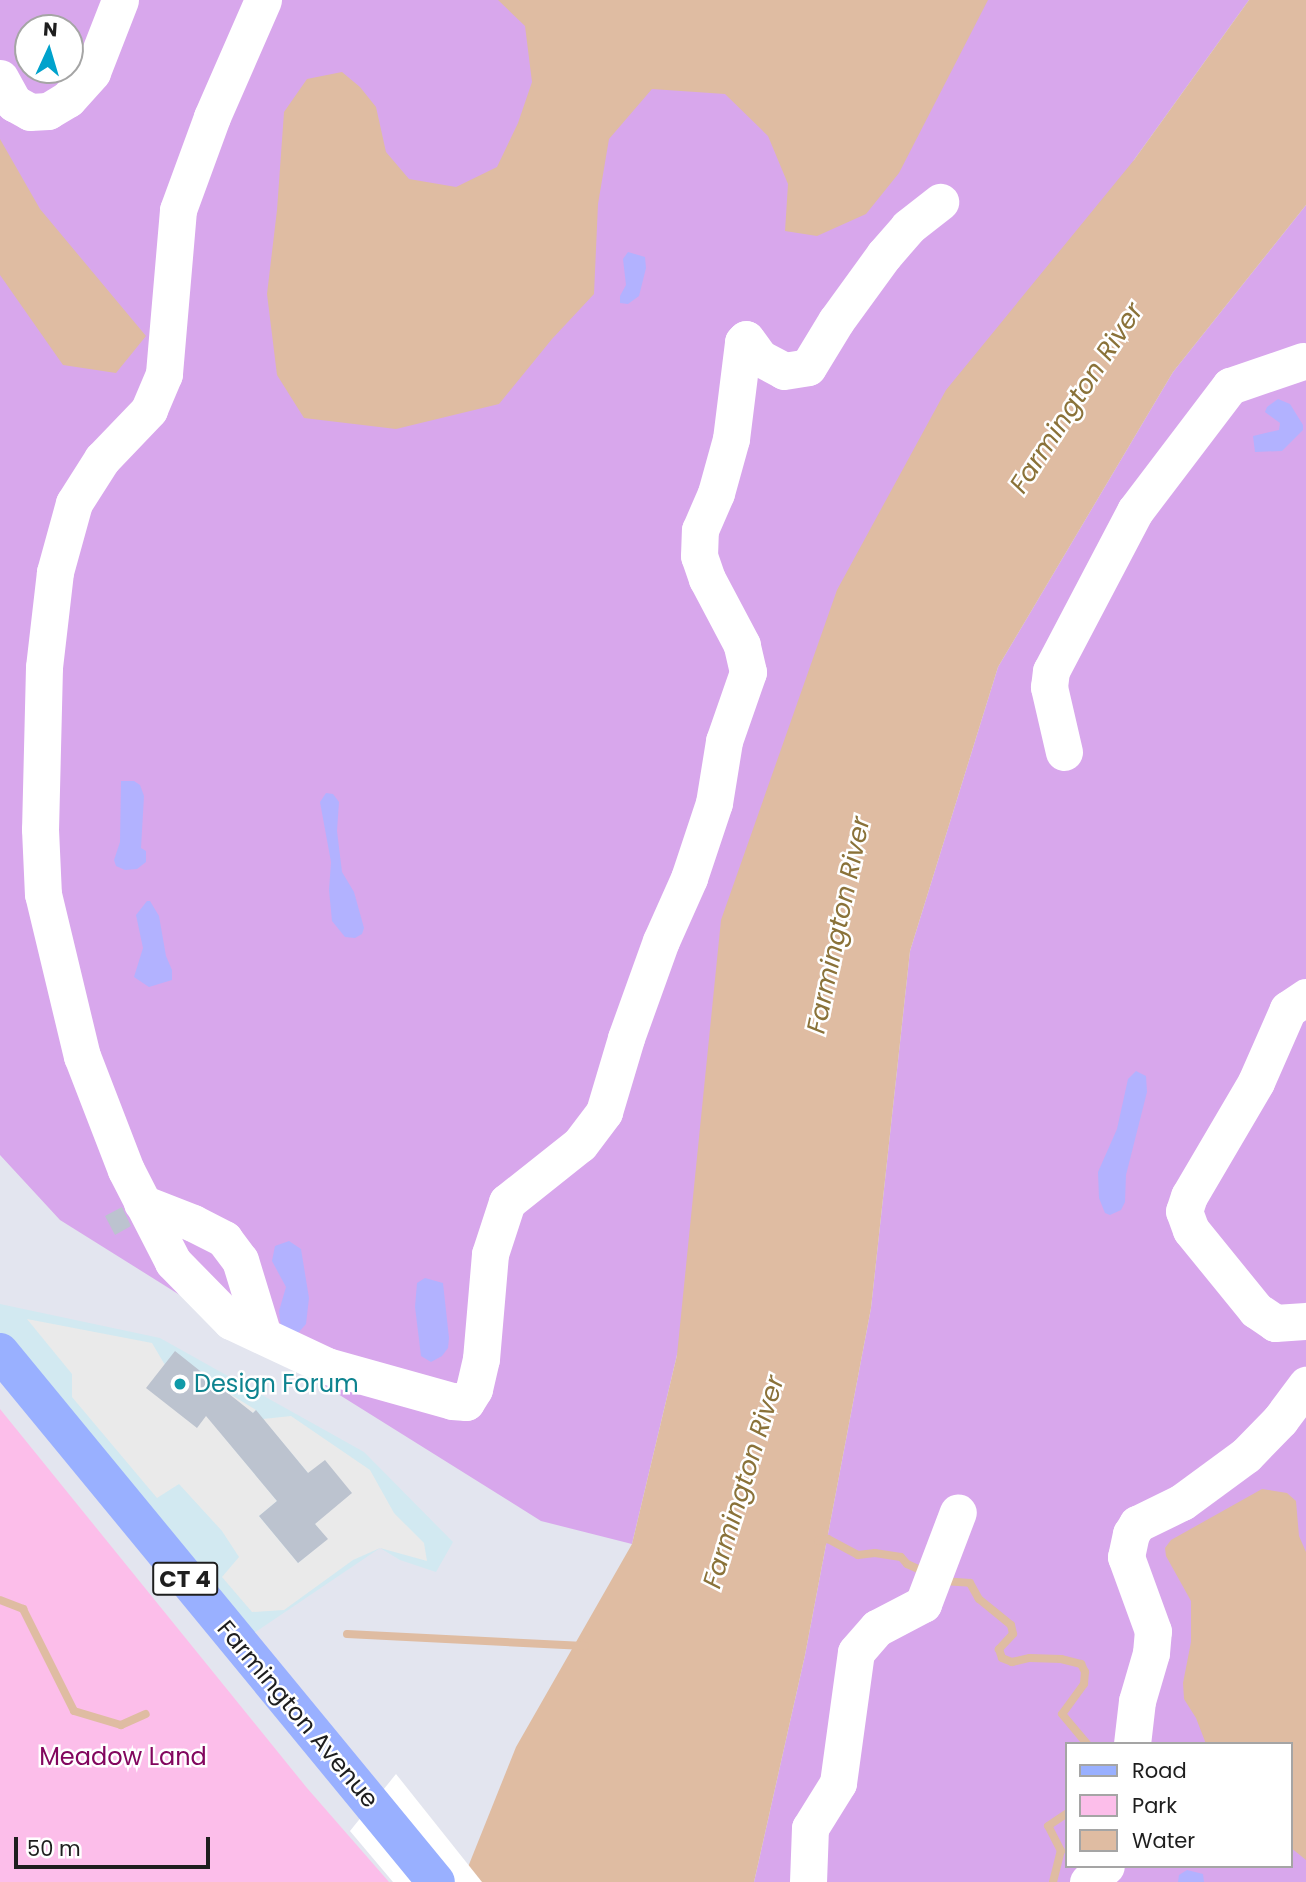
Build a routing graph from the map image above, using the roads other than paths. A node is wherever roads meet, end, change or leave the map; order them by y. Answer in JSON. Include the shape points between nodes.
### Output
{"nodes":[{"id":1,"x":120,"y":0,"type":"edge"},
{"id":2,"x":263,"y":0,"type":"edge"},
{"id":3,"x":0,"y":78,"type":"edge"},
{"id":4,"x":940,"y":202,"type":"dead end"},
{"id":5,"x":1303,"y":361,"type":"dead end"},
{"id":6,"x":1064,"y":752,"type":"dead end"},
{"id":7,"x":1287,"y":1008,"type":"edge"},
{"id":8,"x":142,"y":1203,"type":"junction"},
{"id":9,"x":1306,"y":1321,"type":"edge"},
{"id":10,"x":262,"y":1335,"type":"junction"},
{"id":11,"x":0,"y":1352,"type":"edge"},
{"id":12,"x":1306,"y":1385,"type":"edge"},
{"id":13,"x":958,"y":1512,"type":"dead end"},
{"id":14,"x":1132,"y":1742,"type":"edge"},
{"id":15,"x":1104,"y":1868,"type":"edge"},
{"id":16,"x":436,"y":1882,"type":"edge"},
{"id":17,"x":808,"y":1882,"type":"edge"},
{"id":18,"x":1088,"y":1882,"type":"edge"}],
"edges":[{"from":1,"to":3,"type":"lane","via":[[92,72],[68,99],[48,111],[30,111],[14,103]]},
{"from":2,"to":8,"type":"lane","via":[[178,210],[164,374],[149,410],[102,459],[74,503],[55,572],[44,667],[43,894],[82,1056]]},
{"from":4,"to":10,"type":"lane","via":[[884,255],[808,368],[784,372],[760,358],[746,339],[743,342],[731,439],[700,530],[699,556],[742,645],[748,672],[724,741],[714,803],[626,1038],[604,1112],[580,1144],[507,1202],[490,1254],[474,1389],[466,1402],[452,1401],[327,1366]]},
{"from":5,"to":6,"type":"lane","via":[[1230,386],[1135,511],[1051,671],[1049,687]]},
{"from":7,"to":9,"type":"lane","via":[[1228,1140],[1189,1196],[1184,1211],[1191,1230],[1255,1310],[1275,1323]]},
{"from":8,"to":10,"type":"lane","via":[[173,1262],[231,1321]]},
{"from":8,"to":10,"type":"lane","via":[[223,1239],[240,1260]]},
{"from":11,"to":16,"type":"main road","name":"Farmington Avenue","number":"CT 4"},
{"from":12,"to":14,"type":"lane","via":[[1246,1455],[1182,1502],[1137,1524],[1131,1534],[1126,1557],[1153,1632]]},
{"from":13,"to":17,"type":"lane","via":[[923,1604],[877,1628],[856,1652],[838,1783],[810,1828]]},
{"from":15,"to":18,"type":"lane"}]}
